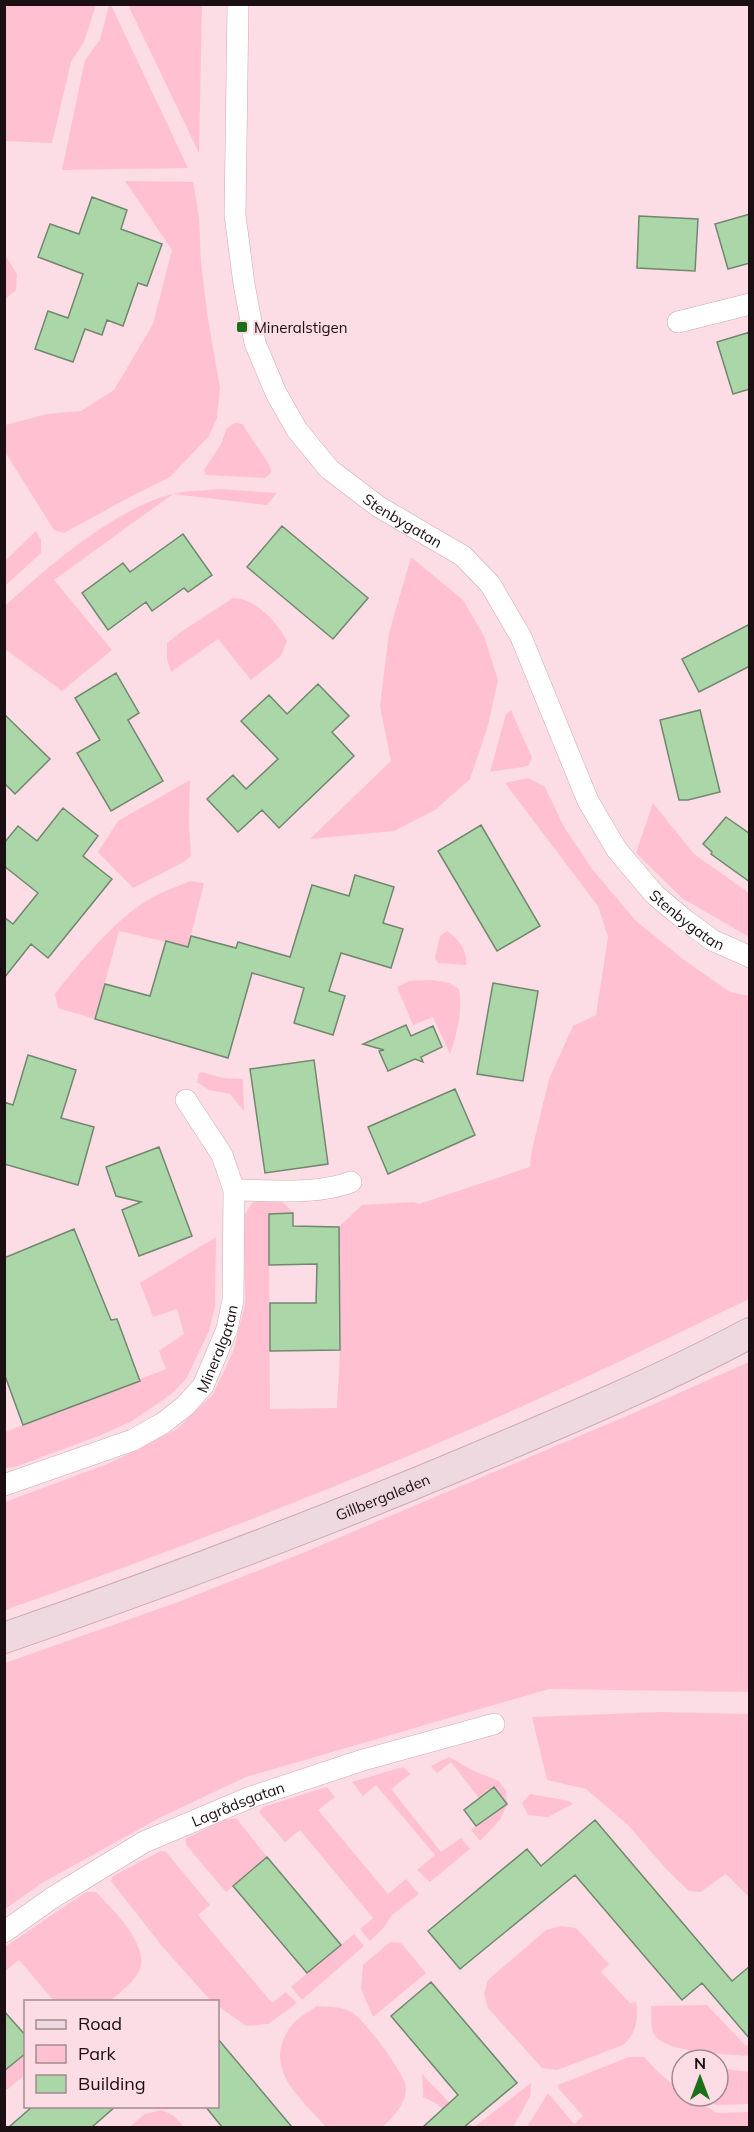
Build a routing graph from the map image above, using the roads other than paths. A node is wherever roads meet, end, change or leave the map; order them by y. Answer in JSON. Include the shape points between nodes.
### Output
{"nodes":[{"id":1,"x":238,"y":4,"type":"edge"},
{"id":2,"x":750,"y":304,"type":"edge"},
{"id":3,"x":678,"y":322,"type":"dead end"},
{"id":4,"x":750,"y":957,"type":"edge"},
{"id":5,"x":186,"y":1100,"type":"dead end"},
{"id":6,"x":351,"y":1182,"type":"dead end"},
{"id":7,"x":234,"y":1190,"type":"junction"},
{"id":8,"x":750,"y":1333,"type":"edge"},
{"id":9,"x":4,"y":1485,"type":"edge"},
{"id":10,"x":4,"y":1638,"type":"edge"},
{"id":11,"x":494,"y":1724,"type":"dead end"},
{"id":12,"x":4,"y":1932,"type":"edge"}],
"edges":[{"from":1,"to":4,"type":"street","name":"Stenbygatan","via":[[236,215],[255,343],[276,393],[297,430],[329,470],[380,507],[462,556],[490,584],[521,637],[588,801],[617,850],[655,895],[685,920],[712,940]]},
{"from":2,"to":3,"type":"street"},
{"from":5,"to":7,"type":"street","name":"Mineralgatan","via":[[222,1155]]},
{"from":6,"to":7,"type":"street","via":[[294,1190]]},
{"from":7,"to":9,"type":"street","name":"Mineralgatan","via":[[233,1300],[227,1329],[203,1386],[163,1423],[133,1440]]},
{"from":8,"to":10,"type":"main road","name":"Gillbergaleden","via":[[533,1435],[391,1494],[113,1601]]},
{"from":11,"to":12,"type":"street","name":"Lagrådsgatan","via":[[363,1760],[251,1797],[144,1842]]}]}
